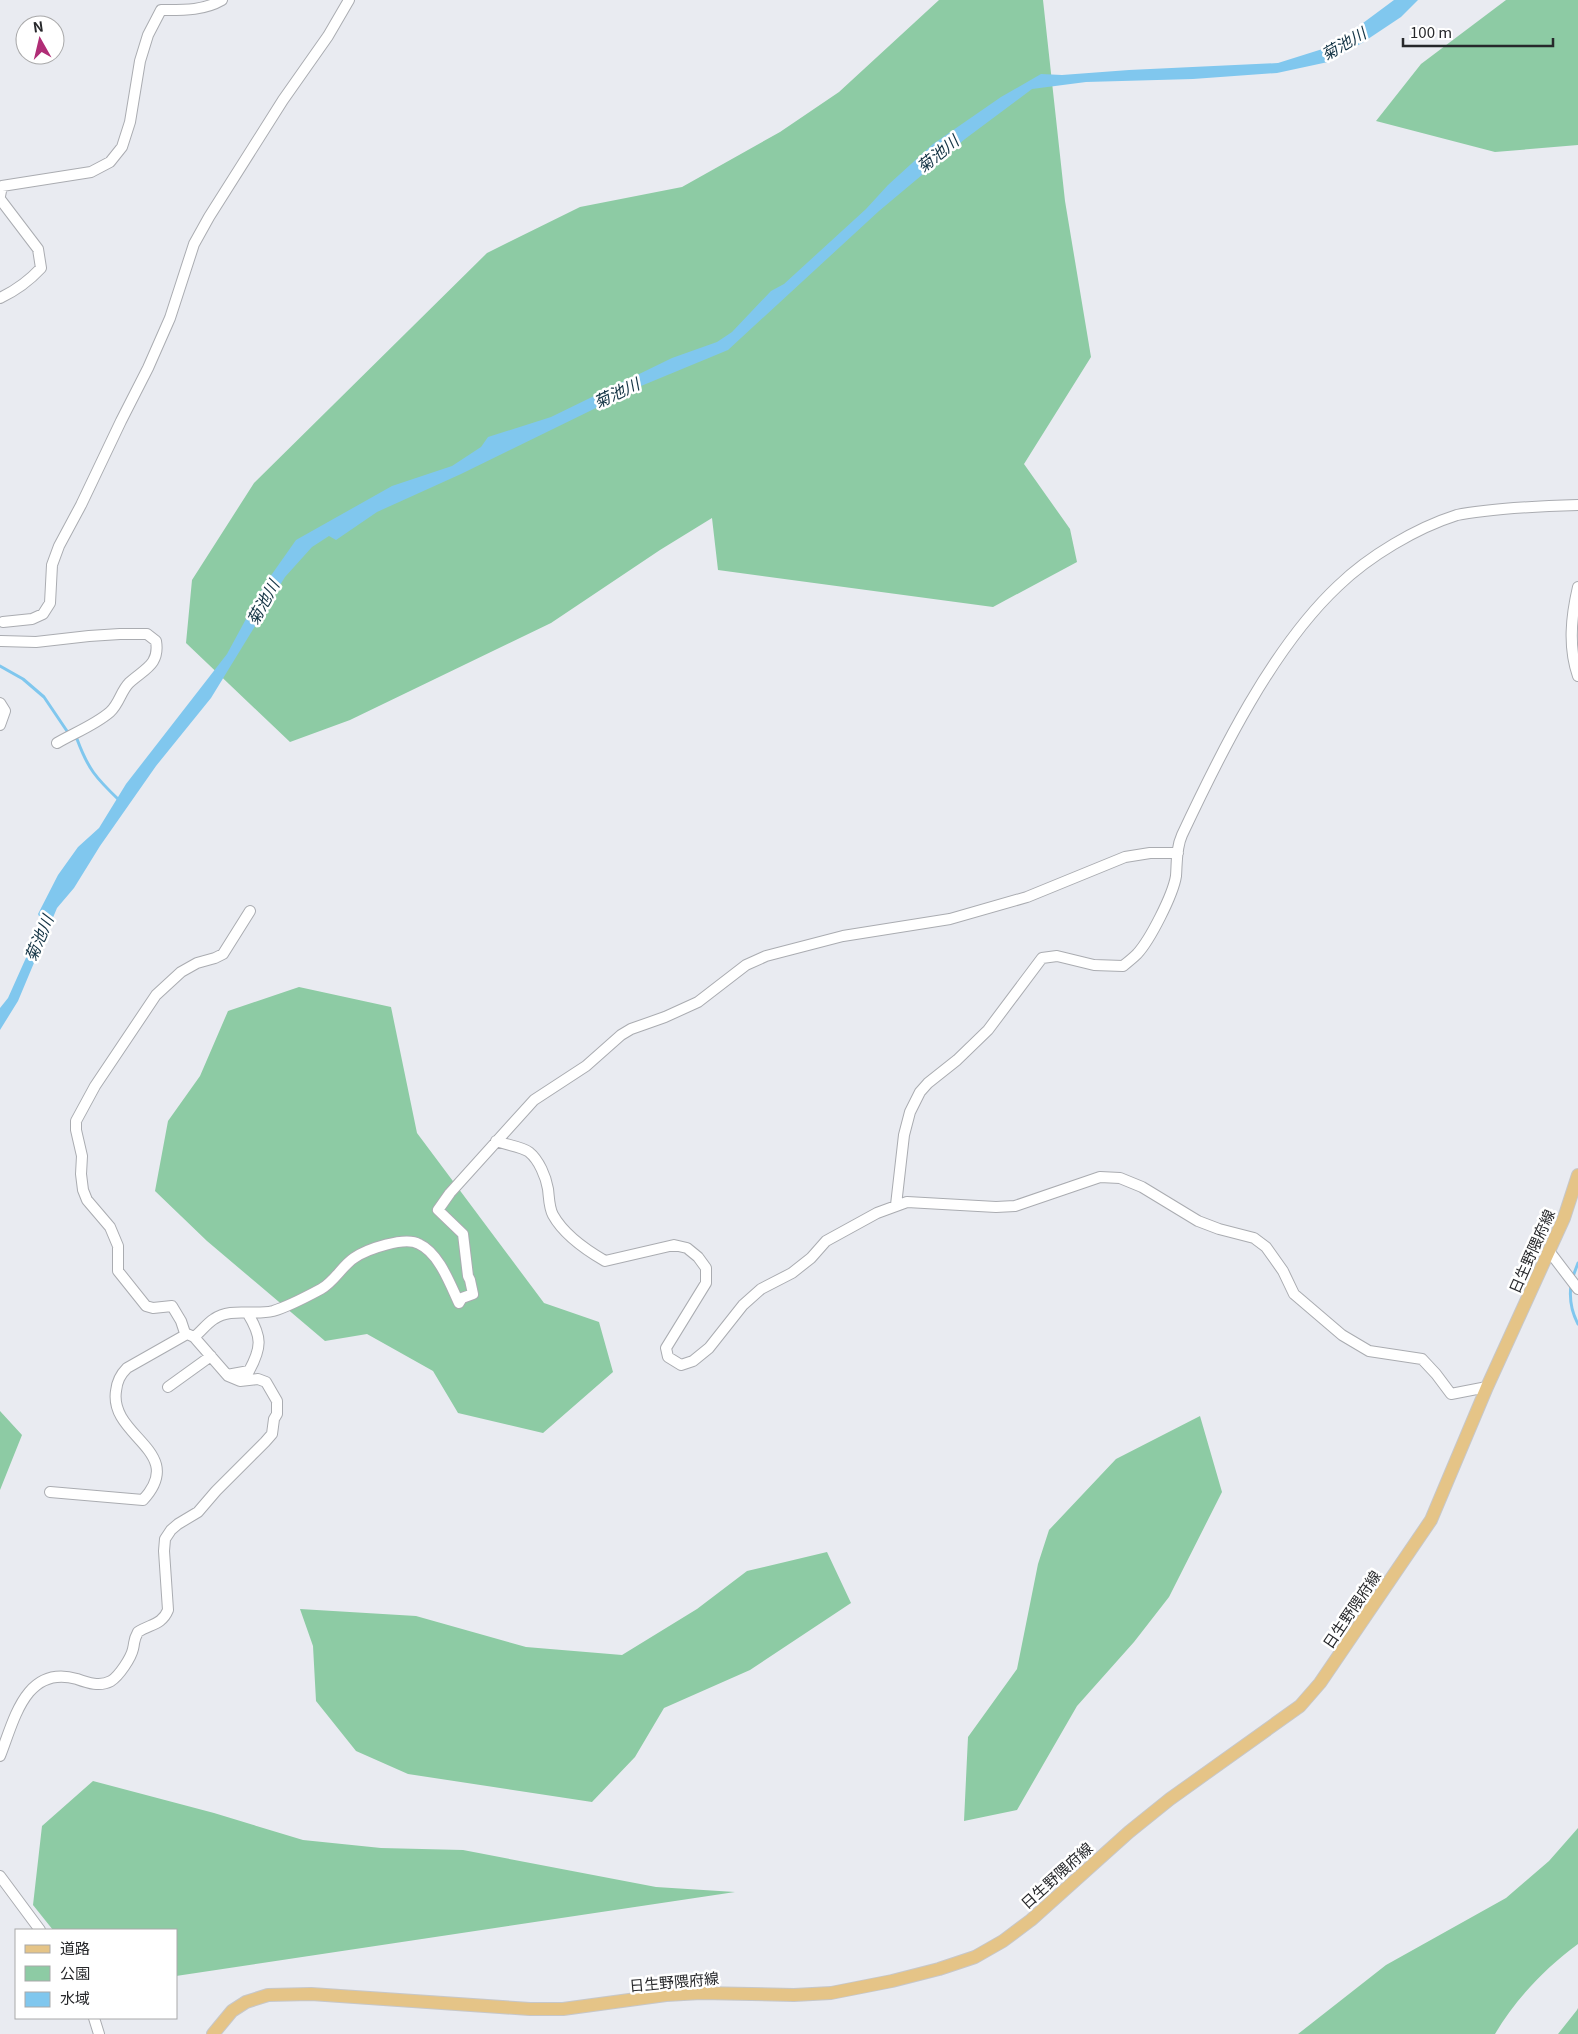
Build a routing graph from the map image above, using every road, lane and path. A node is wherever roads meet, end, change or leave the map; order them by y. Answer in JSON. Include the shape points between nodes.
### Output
{"nodes":[{"id":1,"x":222,"y":0,"type":"edge"},
{"id":2,"x":349,"y":0,"type":"edge"},
{"id":3,"x":0,"y":198,"type":"edge"},
{"id":4,"x":0,"y":298,"type":"edge"},
{"id":5,"x":1578,"y":505,"type":"edge"},
{"id":6,"x":1578,"y":587,"type":"edge"},
{"id":7,"x":2,"y":620,"type":"edge"},
{"id":8,"x":0,"y":641,"type":"edge"},
{"id":9,"x":1578,"y":676,"type":"edge"},
{"id":10,"x":0,"y":703,"type":"edge"},
{"id":11,"x":0,"y":724,"type":"edge"},
{"id":12,"x":57,"y":743,"type":"dead end"},
{"id":13,"x":1178,"y":852,"type":"junction"},
{"id":14,"x":250,"y":911,"type":"dead end"},
{"id":15,"x":496,"y":1141,"type":"junction"},
{"id":16,"x":1578,"y":1175,"type":"edge"},
{"id":17,"x":896,"y":1205,"type":"junction"},
{"id":18,"x":1549,"y":1251,"type":"junction"},
{"id":19,"x":1578,"y":1289,"type":"edge"},
{"id":20,"x":248,"y":1314,"type":"junction"},
{"id":21,"x":190,"y":1335,"type":"junction"},
{"id":22,"x":210,"y":1356,"type":"junction"},
{"id":23,"x":227,"y":1375,"type":"junction"},
{"id":24,"x":168,"y":1387,"type":"dead end"},
{"id":25,"x":1487,"y":1387,"type":"junction"},
{"id":26,"x":50,"y":1492,"type":"dead end"},
{"id":27,"x":0,"y":1756,"type":"edge"},
{"id":28,"x":0,"y":1876,"type":"edge"},
{"id":29,"x":39,"y":1929,"type":"edge"},
{"id":30,"x":94,"y":2019,"type":"edge"},
{"id":31,"x":99,"y":2034,"type":"edge"},
{"id":32,"x":213,"y":2034,"type":"edge"}],
"edges":[{"from":1,"to":3,"type":"street","via":[[211,7],[161,10],[148,34],[140,61],[130,122],[122,147],[110,162],[92,172],[2,186]]},
{"from":2,"to":7,"type":"street","via":[[194,244],[170,318],[148,368],[59,546],[52,565],[50,604],[43,614],[32,619]]},
{"from":3,"to":4,"type":"street","via":[[38,249],[40,268],[29,282]]},
{"from":5,"to":13,"type":"street","via":[[1459,514],[1392,546],[1339,584],[1290,640],[1254,698],[1181,838]]},
{"from":6,"to":9,"type":"street","via":[[1571,632],[1572,655]]},
{"from":7,"to":8,"type":"street","via":[[5,632]]},
{"from":8,"to":12,"type":"street","via":[[36,642],[147,634],[156,641],[158,652],[154,662],[128,684],[112,710]]},
{"from":10,"to":11,"type":"street","via":[[5,711]]},
{"from":13,"to":15,"type":"street","via":[[1124,857],[1027,897],[950,919],[844,936],[766,956],[746,965],[698,1002],[631,1028],[586,1066],[534,1100]]},
{"from":13,"to":17,"type":"street","via":[[1176,877],[1169,898],[1138,953],[1123,966],[1094,965],[1057,956],[1042,958],[988,1030],[920,1092],[904,1135]]},
{"from":14,"to":21,"type":"street","via":[[223,954],[182,972],[156,995],[95,1086],[76,1121],[83,1190],[87,1200],[110,1228],[118,1246],[118,1271],[146,1306],[172,1306]]},
{"from":15,"to":17,"type":"street","via":[[528,1151],[542,1171],[552,1213],[560,1226],[605,1261],[674,1245],[687,1248],[698,1257],[706,1268],[706,1283],[666,1348],[668,1357],[681,1365],[693,1361],[709,1348],[743,1305],[761,1289],[792,1273],[826,1241]]},
{"from":15,"to":20,"type":"street","via":[[438,1210],[463,1234],[472,1294],[459,1303],[435,1258],[419,1243],[403,1242],[378,1247],[354,1258],[315,1292],[273,1311]]},
{"from":16,"to":18,"type":"main road","name":"日生野隈府線"},
{"from":17,"to":25,"type":"street","via":[[920,1202],[1015,1206],[1100,1177],[1120,1178],[1142,1187],[1198,1221],[1254,1238],[1278,1263],[1294,1294],[1342,1335],[1369,1351],[1422,1359],[1451,1394]]},
{"from":18,"to":19,"type":"street"},
{"from":18,"to":25,"type":"main road","name":"日生野隈府線"},
{"from":20,"to":21,"type":"street","via":[[234,1312],[214,1319]]},
{"from":20,"to":23,"type":"street","via":[[260,1338],[255,1360],[249,1371]]},
{"from":21,"to":22,"type":"street"},
{"from":21,"to":26,"type":"street","via":[[127,1368],[117,1384],[117,1410],[154,1456],[157,1465],[157,1478],[152,1490],[143,1500]]},
{"from":22,"to":23,"type":"street"},
{"from":22,"to":24,"type":"street"},
{"from":23,"to":27,"type":"street","via":[[240,1381],[258,1379],[266,1382],[277,1401],[278,1414],[272,1434],[265,1442],[198,1512],[178,1524],[165,1539],[168,1610],[165,1618],[138,1632],[121,1672],[110,1681],[91,1684],[69,1677],[53,1678],[38,1684],[25,1695]]},
{"from":25,"to":32,"type":"main road","name":"日生野隈府線","via":[[1430,1520],[1320,1683],[1300,1706],[1170,1799],[1031,1920],[1003,1941],[975,1956],[939,1969],[831,1993],[666,1995],[563,2009],[311,1994],[268,1995],[246,2002],[232,2011]]},
{"from":28,"to":29,"type":"street"},
{"from":30,"to":31,"type":"street"}]}
